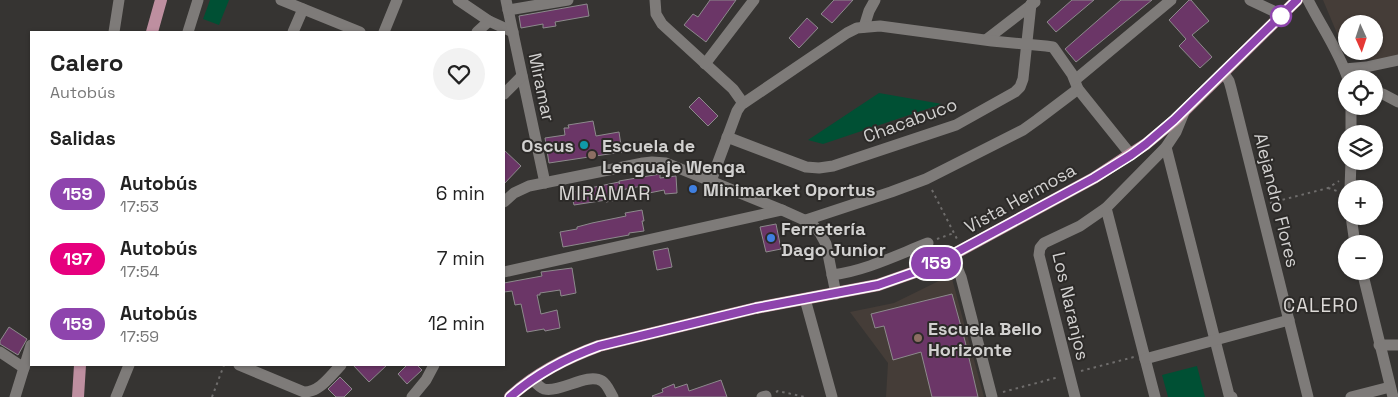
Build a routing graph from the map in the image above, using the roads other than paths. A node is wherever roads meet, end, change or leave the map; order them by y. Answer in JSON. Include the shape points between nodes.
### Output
{"nodes":[{"id":1,"x":119,"y":0,"type":"edge"},
{"id":2,"x":161,"y":0,"type":"edge"},
{"id":3,"x":198,"y":0,"type":"edge"},
{"id":4,"x":281,"y":0,"type":"edge"},
{"id":5,"x":397,"y":0,"type":"edge"},
{"id":6,"x":458,"y":0,"type":"edge"},
{"id":7,"x":568,"y":0,"type":"edge"},
{"id":8,"x":655,"y":0,"type":"edge"},
{"id":9,"x":754,"y":0,"type":"edge"},
{"id":10,"x":875,"y":0,"type":"edge"},
{"id":11,"x":1171,"y":0,"type":"edge"},
{"id":12,"x":1250,"y":0,"type":"edge"},
{"id":13,"x":1297,"y":0,"type":"edge"},
{"id":14,"x":1308,"y":0,"type":"edge"},
{"id":15,"x":1034,"y":2,"type":"edge"},
{"id":16,"x":507,"y":5,"type":"edge"},
{"id":17,"x":303,"y":9,"type":"junction"},
{"id":18,"x":1282,"y":15,"type":"junction"},
{"id":19,"x":489,"y":21,"type":"junction"},
{"id":20,"x":864,"y":27,"type":"junction"},
{"id":21,"x":114,"y":31,"type":"edge"},
{"id":22,"x":152,"y":31,"type":"edge"},
{"id":23,"x":188,"y":31,"type":"edge"},
{"id":24,"x":293,"y":31,"type":"edge"},
{"id":25,"x":358,"y":31,"type":"edge"},
{"id":26,"x":384,"y":31,"type":"edge"},
{"id":27,"x":478,"y":31,"type":"edge"},
{"id":28,"x":513,"y":32,"type":"junction"},
{"id":29,"x":987,"y":39,"type":"junction"},
{"id":30,"x":1027,"y":44,"type":"junction"},
{"id":31,"x":1398,"y":60,"type":"edge"},
{"id":32,"x":705,"y":64,"type":"junction"},
{"id":33,"x":1344,"y":70,"type":"edge"},
{"id":34,"x":1356,"y":70,"type":"edge"},
{"id":35,"x":1223,"y":72,"type":"junction"},
{"id":36,"x":522,"y":76,"type":"junction"},
{"id":37,"x":1077,"y":85,"type":"junction"},
{"id":38,"x":505,"y":93,"type":"edge"},
{"id":39,"x":1383,"y":94,"type":"edge"},
{"id":40,"x":1398,"y":102,"type":"edge"},
{"id":41,"x":743,"y":103,"type":"junction"},
{"id":42,"x":1185,"y":109,"type":"junction"},
{"id":43,"x":727,"y":137,"type":"junction"},
{"id":44,"x":1166,"y":147,"type":"junction"},
{"id":45,"x":1131,"y":155,"type":"junction"},
{"id":46,"x":711,"y":181,"type":"junction"},
{"id":47,"x":545,"y":183,"type":"junction"},
{"id":48,"x":505,"y":201,"type":"edge"},
{"id":49,"x":1106,"y":208,"type":"junction"},
{"id":50,"x":782,"y":210,"type":"junction"},
{"id":51,"x":806,"y":220,"type":"junction"},
{"id":52,"x":928,"y":243,"type":"road end"},
{"id":53,"x":957,"y":252,"type":"junction"},
{"id":54,"x":505,"y":272,"type":"edge"},
{"id":55,"x":832,"y":275,"type":"junction"},
{"id":56,"x":1364,"y":280,"type":"edge"},
{"id":57,"x":836,"y":294,"type":"junction"},
{"id":58,"x":804,"y":299,"type":"junction"},
{"id":59,"x":1289,"y":320,"type":"junction"},
{"id":60,"x":1215,"y":341,"type":"junction"},
{"id":61,"x":1380,"y":345,"type":"junction"},
{"id":62,"x":1398,"y":345,"type":"edge"},
{"id":63,"x":30,"y":348,"type":"edge"},
{"id":64,"x":0,"y":352,"type":"edge"},
{"id":65,"x":1144,"y":357,"type":"junction"},
{"id":66,"x":80,"y":366,"type":"edge"},
{"id":67,"x":129,"y":366,"type":"edge"},
{"id":68,"x":241,"y":366,"type":"edge"},
{"id":69,"x":339,"y":366,"type":"edge"},
{"id":70,"x":433,"y":366,"type":"edge"},
{"id":71,"x":24,"y":368,"type":"junction"},
{"id":72,"x":532,"y":379,"type":"junction"},
{"id":73,"x":1391,"y":392,"type":"edge"},
{"id":74,"x":118,"y":396,"type":"edge"},
{"id":75,"x":992,"y":396,"type":"edge"},
{"id":76,"x":1230,"y":396,"type":"edge"},
{"id":77,"x":15,"y":397,"type":"edge"},
{"id":78,"x":78,"y":397,"type":"edge"},
{"id":79,"x":412,"y":397,"type":"edge"},
{"id":80,"x":510,"y":397,"type":"edge"},
{"id":81,"x":613,"y":397,"type":"edge"},
{"id":82,"x":832,"y":397,"type":"edge"},
{"id":83,"x":1075,"y":397,"type":"edge"},
{"id":84,"x":1155,"y":397,"type":"edge"},
{"id":85,"x":1308,"y":397,"type":"edge"},
{"id":86,"x":1352,"y":397,"type":"edge"}],
"edges":[{"from":1,"to":21,"type":"street"},
{"from":2,"to":22,"type":"main road"},
{"from":3,"to":23,"type":"street"},
{"from":4,"to":17,"type":"street"},
{"from":5,"to":26,"type":"street"},
{"from":6,"to":19,"type":"street"},
{"from":7,"to":16,"type":"street"},
{"from":8,"to":32,"type":"street","via":[[656,14],[662,24]]},
{"from":9,"to":32,"type":"street"},
{"from":10,"to":20,"type":"street"},
{"from":11,"to":37,"type":"street"},
{"from":12,"to":18,"type":"street"},
{"from":13,"to":18,"type":"main road","name":"Vista Hermosa"},
{"from":14,"to":33,"type":"street"},
{"from":15,"to":29,"type":"street"},
{"from":15,"to":30,"type":"street","name":"Chacabuco"},
{"from":16,"to":28,"type":"street","name":"Miramar"},
{"from":17,"to":24,"type":"street"},
{"from":17,"to":25,"type":"street"},
{"from":18,"to":35,"type":"main road","name":"Vista Hermosa"},
{"from":19,"to":27,"type":"street"},
{"from":19,"to":28,"type":"street"},
{"from":20,"to":29,"type":"street","via":[[894,27]]},
{"from":20,"to":41,"type":"street","via":[[847,33]]},
{"from":28,"to":36,"type":"street","name":"Miramar"},
{"from":29,"to":30,"type":"street"},
{"from":30,"to":37,"type":"street","via":[[1054,49]]},
{"from":30,"to":43,"type":"street","name":"Chacabuco","via":[[1023,79],[1015,92],[956,125],[832,166],[806,167]]},
{"from":31,"to":34,"type":"street"},
{"from":32,"to":41,"type":"street"},
{"from":35,"to":42,"type":"main road","name":"Vista Hermosa"},
{"from":35,"to":59,"type":"street","name":"Alejandro Flores","via":[[1231,88]]},
{"from":36,"to":38,"type":"street"},
{"from":36,"to":47,"type":"street","name":"Miramar"},
{"from":37,"to":45,"type":"street"},
{"from":37,"to":51,"type":"street","via":[[1023,130],[926,178]]},
{"from":39,"to":40,"type":"street"},
{"from":41,"to":43,"type":"street"},
{"from":42,"to":44,"type":"street","name":"Los Naranjos"},
{"from":42,"to":45,"type":"main road","name":"Vista Hermosa"},
{"from":43,"to":46,"type":"street"},
{"from":44,"to":49,"type":"street","name":"Los Naranjos"},
{"from":44,"to":60,"type":"street"},
{"from":45,"to":53,"type":"main road","name":"Vista Hermosa"},
{"from":46,"to":47,"type":"street","via":[[673,165],[652,162]]},
{"from":46,"to":50,"type":"street"},
{"from":47,"to":48,"type":"street","via":[[521,190]]},
{"from":49,"to":65,"type":"street"},
{"from":49,"to":83,"type":"street","name":"Los Naranjos","via":[[1080,226],[1044,243],[1039,251]]},
{"from":50,"to":51,"type":"street"},
{"from":50,"to":54,"type":"street"},
{"from":51,"to":55,"type":"street","via":[[824,238]]},
{"from":52,"to":55,"type":"street"},
{"from":53,"to":57,"type":"main road","name":"Vista Hermosa","via":[[890,281]]},
{"from":53,"to":75,"type":"street"},
{"from":55,"to":57,"type":"street"},
{"from":56,"to":61,"type":"street"},
{"from":57,"to":58,"type":"main road","name":"Vista Hermosa"},
{"from":58,"to":72,"type":"main road","name":"Vista Hermosa","via":[[599,346]]},
{"from":58,"to":82,"type":"street"},
{"from":59,"to":60,"type":"street"},
{"from":59,"to":85,"type":"street","name":"Alejandro Flores"},
{"from":60,"to":65,"type":"street"},
{"from":60,"to":76,"type":"street"},
{"from":61,"to":62,"type":"street"},
{"from":61,"to":73,"type":"street"},
{"from":63,"to":71,"type":"street"},
{"from":64,"to":71,"type":"street"},
{"from":65,"to":84,"type":"street"},
{"from":66,"to":78,"type":"main road"},
{"from":67,"to":74,"type":"street"},
{"from":68,"to":69,"type":"street","via":[[304,392],[316,389]]},
{"from":70,"to":79,"type":"street"},
{"from":71,"to":77,"type":"street"},
{"from":72,"to":80,"type":"main road","name":"Vista Hermosa"},
{"from":72,"to":81,"type":"street","via":[[547,389],[590,379],[600,380]]},
{"from":73,"to":86,"type":"street"}]}
